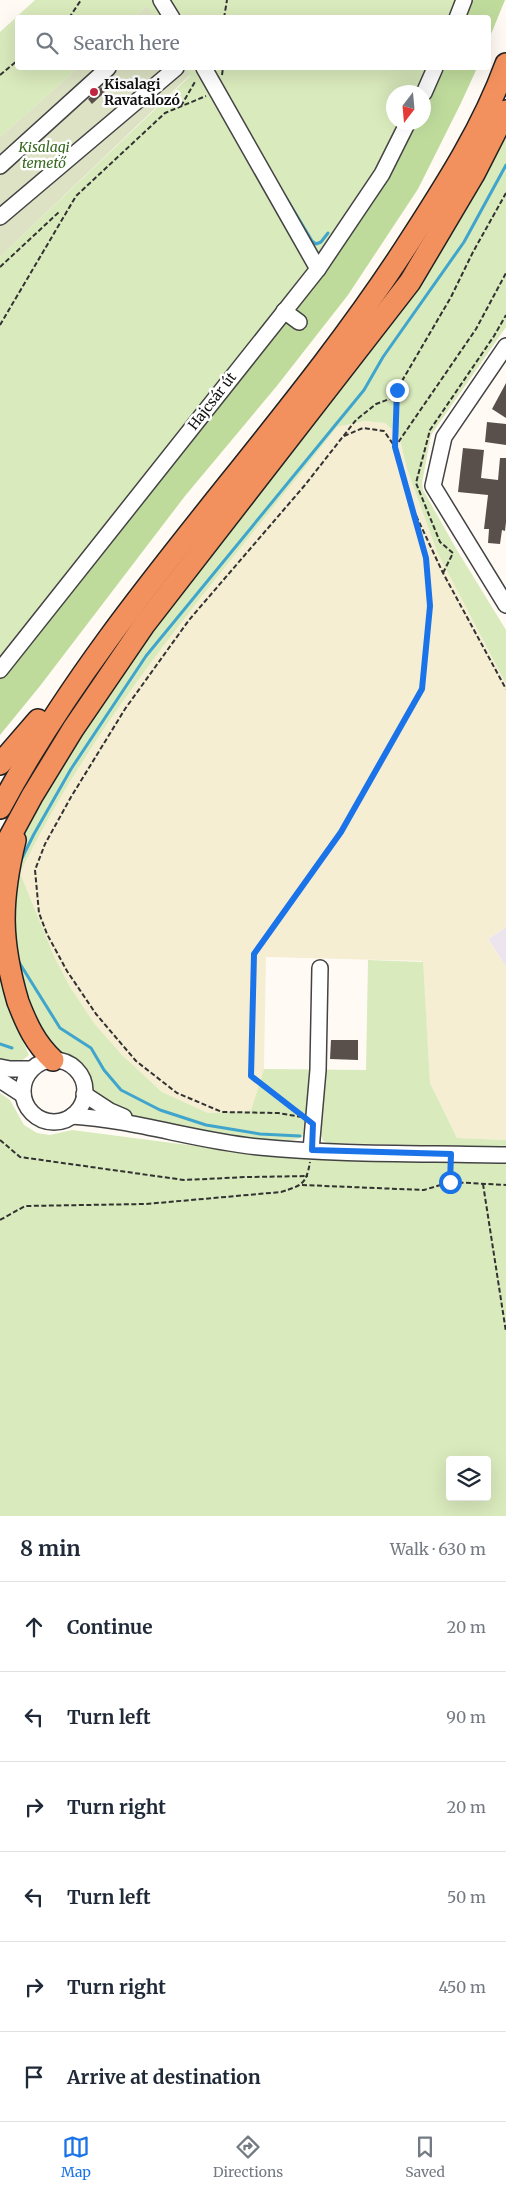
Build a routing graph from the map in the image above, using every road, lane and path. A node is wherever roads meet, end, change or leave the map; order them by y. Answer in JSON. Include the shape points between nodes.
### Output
{"nodes":[{"id":1,"x":81,"y":0,"type":"edge"},
{"id":2,"x":161,"y":0,"type":"edge"},
{"id":3,"x":227,"y":0,"type":"edge"},
{"id":4,"x":464,"y":0,"type":"edge"},
{"id":5,"x":71,"y":15,"type":"edge"},
{"id":6,"x":168,"y":15,"type":"edge"},
{"id":7,"x":224,"y":15,"type":"edge"},
{"id":8,"x":458,"y":15,"type":"edge"},
{"id":9,"x":15,"y":62,"type":"edge"},
{"id":10,"x":506,"y":64,"type":"edge"},
{"id":11,"x":106,"y":70,"type":"edge"},
{"id":12,"x":174,"y":70,"type":"edge"},
{"id":13,"x":434,"y":70,"type":"edge"},
{"id":14,"x":201,"y":71,"type":"edge"},
{"id":15,"x":0,"y":75,"type":"edge"},
{"id":16,"x":428,"y":85,"type":"edge"},
{"id":17,"x":218,"y":91,"type":"junction"},
{"id":18,"x":181,"y":106,"type":"junction"},
{"id":19,"x":506,"y":111,"type":"edge"},
{"id":20,"x":404,"y":130,"type":"edge"},
{"id":21,"x":0,"y":166,"type":"edge"},
{"id":22,"x":506,"y":193,"type":"edge"},
{"id":23,"x":60,"y":212,"type":"dead end"},
{"id":24,"x":0,"y":217,"type":"edge"},
{"id":25,"x":0,"y":267,"type":"edge"},
{"id":26,"x":318,"y":269,"type":"junction"},
{"id":27,"x":506,"y":273,"type":"edge"},
{"id":28,"x":284,"y":311,"type":"junction"},
{"id":29,"x":299,"y":322,"type":"dead end"},
{"id":30,"x":0,"y":325,"type":"edge"},
{"id":31,"x":506,"y":346,"type":"edge"},
{"id":32,"x":397,"y":390,"type":"junction"},
{"id":33,"x":342,"y":437,"type":"junction"},
{"id":34,"x":395,"y":447,"type":"junction"},
{"id":35,"x":411,"y":505,"type":"junction"},
{"id":36,"x":453,"y":553,"type":"dead end"},
{"id":37,"x":443,"y":573,"type":"junction"},
{"id":38,"x":506,"y":605,"type":"edge"},
{"id":39,"x":92,"y":660,"type":"junction"},
{"id":40,"x":0,"y":670,"type":"edge"},
{"id":41,"x":506,"y":689,"type":"edge"},
{"id":42,"x":0,"y":764,"type":"edge"},
{"id":43,"x":0,"y":808,"type":"edge"},
{"id":44,"x":22,"y":812,"type":"junction"},
{"id":45,"x":0,"y":855,"type":"edge"},
{"id":46,"x":320,"y":968,"type":"dead end"},
{"id":47,"x":53,"y":1060,"type":"junction"},
{"id":48,"x":0,"y":1066,"type":"edge"},
{"id":49,"x":32,"y":1069,"type":"junction"},
{"id":50,"x":0,"y":1080,"type":"edge"},
{"id":51,"x":84,"y":1094,"type":"junction"},
{"id":52,"x":23,"y":1095,"type":"junction"},
{"id":53,"x":72,"y":1116,"type":"junction"},
{"id":54,"x":147,"y":1126,"type":"junction"},
{"id":55,"x":0,"y":1140,"type":"edge"},
{"id":56,"x":312,"y":1150,"type":"junction"},
{"id":57,"x":451,"y":1154,"type":"junction"},
{"id":58,"x":506,"y":1155,"type":"edge"},
{"id":59,"x":308,"y":1176,"type":"junction"},
{"id":60,"x":450,"y":1182,"type":"junction"},
{"id":61,"x":302,"y":1184,"type":"junction"},
{"id":62,"x":484,"y":1184,"type":"junction"},
{"id":63,"x":506,"y":1186,"type":"edge"},
{"id":64,"x":0,"y":1220,"type":"edge"},
{"id":65,"x":506,"y":1332,"type":"edge"}],
"edges":[{"from":1,"to":5,"type":"path"},
{"from":2,"to":6,"type":"street"},
{"from":3,"to":7,"type":"path"},
{"from":4,"to":8,"type":"street"},
{"from":9,"to":15,"type":"path"},
{"from":10,"to":39,"type":"highway","via":[[459,164],[390,272],[336,348]]},
{"from":11,"to":21,"type":"street"},
{"from":12,"to":24,"type":"street"},
{"from":13,"to":16,"type":"street"},
{"from":14,"to":17,"type":"street"},
{"from":14,"to":18,"type":"path"},
{"from":17,"to":18,"type":"path"},
{"from":17,"to":26,"type":"street"},
{"from":18,"to":30,"type":"path","via":[[165,113],[76,196]]},
{"from":19,"to":44,"type":"highway","via":[[474,174],[410,282],[144,625],[73,729]]},
{"from":20,"to":26,"type":"street","name":"Hajcsár út","via":[[382,174]]},
{"from":22,"to":32,"type":"path"},
{"from":23,"to":25,"type":"path"},
{"from":26,"to":28,"type":"street","name":"Hajcsár út"},
{"from":27,"to":34,"type":"path","via":[[476,329]]},
{"from":28,"to":29,"type":"street"},
{"from":28,"to":40,"type":"street","name":"Hajcsár út"},
{"from":31,"to":38,"type":"street","via":[[444,437],[433,486]]},
{"from":32,"to":33,"type":"path","via":[[392,398],[376,404],[356,420]]},
{"from":32,"to":34,"type":"path"},
{"from":33,"to":34,"type":"path","via":[[363,428],[384,431]]},
{"from":33,"to":35,"type":"path","via":[[156,664],[71,797],[45,844],[35,870],[39,913],[47,934],[96,1014],[142,1066],[177,1093],[222,1112],[305,1117],[251,1076],[254,954],[341,832],[422,689],[430,606],[426,558]]},
{"from":34,"to":35,"type":"path"},
{"from":35,"to":37,"type":"path"},
{"from":36,"to":37,"type":"path"},
{"from":37,"to":41,"type":"path"},
{"from":39,"to":42,"type":"highway"},
{"from":39,"to":43,"type":"highway"},
{"from":44,"to":45,"type":"highway"},
{"from":44,"to":47,"type":"highway","via":[[4,881],[1,940],[13,989],[26,1021],[39,1046]]},
{"from":46,"to":56,"type":"street"},
{"from":47,"to":49,"type":"street"},
{"from":47,"to":51,"type":"street","via":[[76,1070],[84,1084]]},
{"from":48,"to":49,"type":"street"},
{"from":49,"to":52,"type":"street","via":[[23,1086]]},
{"from":50,"to":52,"type":"street"},
{"from":51,"to":53,"type":"street","via":[[82,1103]]},
{"from":51,"to":54,"type":"street","via":[[110,1111]]},
{"from":52,"to":53,"type":"street","via":[[29,1110],[42,1120],[58,1122]]},
{"from":53,"to":54,"type":"street"},
{"from":54,"to":56,"type":"street","via":[[258,1147]]},
{"from":55,"to":59,"type":"path","via":[[20,1157],[184,1180]]},
{"from":56,"to":57,"type":"street"},
{"from":56,"to":59,"type":"path"},
{"from":57,"to":58,"type":"street"},
{"from":57,"to":60,"type":"path"},
{"from":59,"to":61,"type":"path"},
{"from":60,"to":61,"type":"path","via":[[424,1190]]},
{"from":60,"to":62,"type":"path"},
{"from":61,"to":64,"type":"path","via":[[281,1192],[146,1204],[25,1206]]},
{"from":62,"to":63,"type":"path"},
{"from":62,"to":65,"type":"path"}]}
